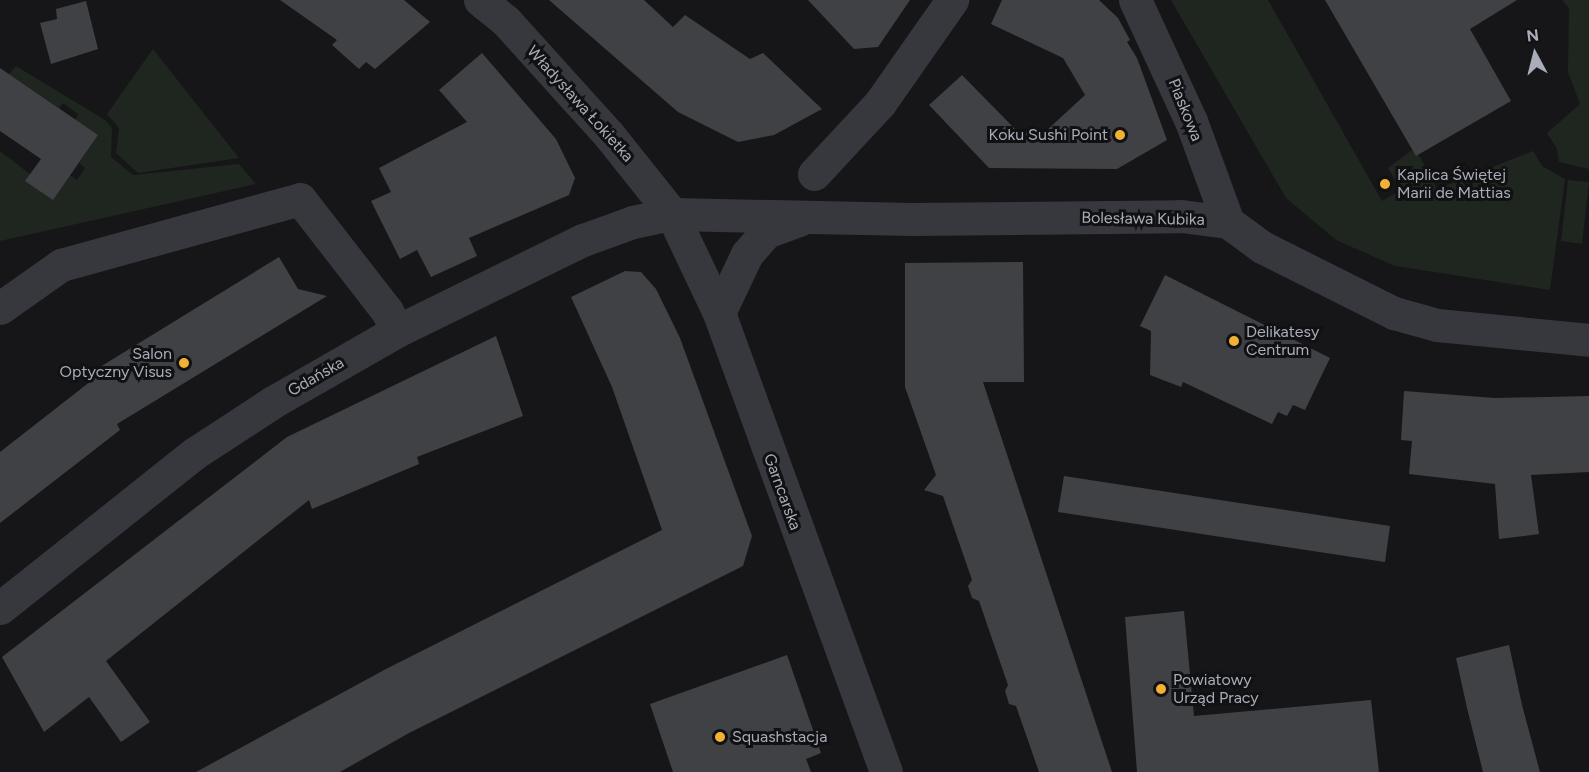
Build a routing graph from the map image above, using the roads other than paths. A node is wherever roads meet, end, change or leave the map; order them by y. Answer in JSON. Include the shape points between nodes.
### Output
{"nodes":[{"id":1,"x":480,"y":0,"type":"edge"},
{"id":2,"x":952,"y":0,"type":"edge"},
{"id":3,"x":1135,"y":0,"type":"edge"},
{"id":4,"x":814,"y":174,"type":"dead end"},
{"id":5,"x":672,"y":214,"type":"junction"},
{"id":6,"x":805,"y":218,"type":"junction"},
{"id":7,"x":1228,"y":222,"type":"junction"},
{"id":8,"x":0,"y":308,"type":"edge"},
{"id":9,"x":719,"y":314,"type":"junction"},
{"id":10,"x":397,"y":331,"type":"junction"},
{"id":11,"x":1589,"y":340,"type":"edge"},
{"id":12,"x":0,"y":608,"type":"edge"},
{"id":13,"x":886,"y":772,"type":"edge"}],
"edges":[{"from":1,"to":5,"type":"street","name":"Władysława Łokietka","via":[[506,21],[609,135]]},
{"from":2,"to":4,"type":"street","via":[[879,103]]},
{"from":3,"to":7,"type":"street","name":"Piaskowa","via":[[1167,65]]},
{"from":5,"to":6,"type":"street","name":"Bolesława Kubika"},
{"from":5,"to":9,"type":"street","name":"Garncarska"},
{"from":5,"to":10,"type":"street","name":"Gdańska","via":[[595,235]]},
{"from":6,"to":7,"type":"street","name":"Bolesława Kubika","via":[[1182,216]]},
{"from":6,"to":9,"type":"street","via":[[766,232],[747,254]]},
{"from":7,"to":11,"type":"street","name":"Bolesława Kubika","via":[[1262,248],[1402,315],[1437,324]]},
{"from":8,"to":10,"type":"street","via":[[61,264],[300,199],[387,311]]},
{"from":9,"to":13,"type":"street","name":"Garncarska"},
{"from":10,"to":12,"type":"street","name":"Gdańska","via":[[273,402],[195,453]]}]}
